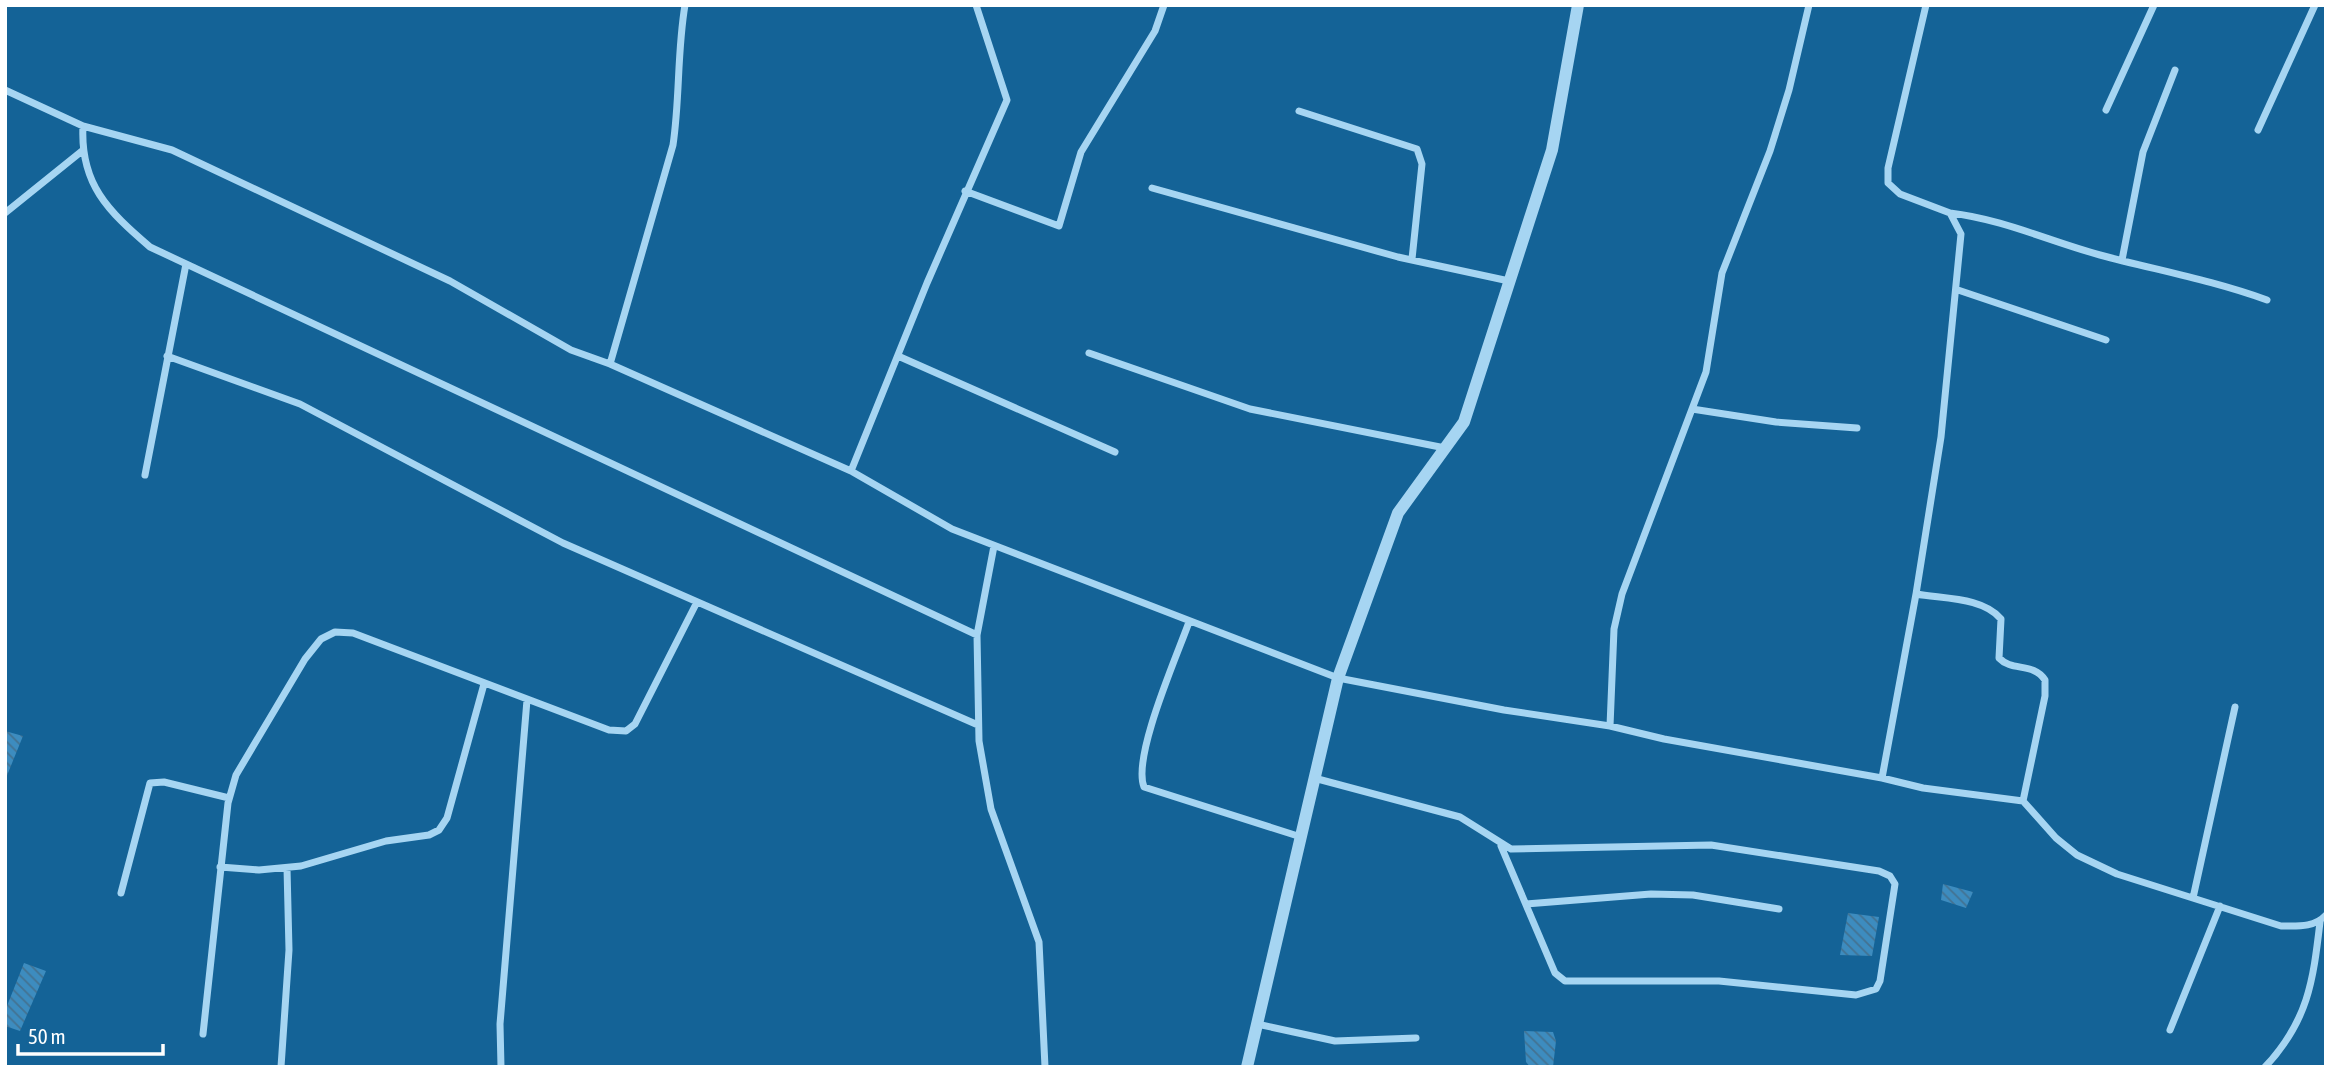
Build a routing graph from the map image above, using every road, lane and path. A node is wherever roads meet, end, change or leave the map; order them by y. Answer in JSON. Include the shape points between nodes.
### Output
{"nodes":[{"id":1,"x":685,"y":5,"type":"edge"},
{"id":2,"x":976,"y":5,"type":"edge"},
{"id":3,"x":1164,"y":5,"type":"edge"},
{"id":4,"x":1578,"y":5,"type":"edge"},
{"id":5,"x":1809,"y":5,"type":"edge"},
{"id":6,"x":1926,"y":5,"type":"edge"},
{"id":7,"x":2154,"y":5,"type":"edge"},
{"id":8,"x":2315,"y":5,"type":"edge"},
{"id":9,"x":2175,"y":70,"type":"dead end"},
{"id":10,"x":5,"y":90,"type":"edge"},
{"id":11,"x":2106,"y":110,"type":"dead end"},
{"id":12,"x":1299,"y":111,"type":"dead end"},
{"id":13,"x":83,"y":126,"type":"junction"},
{"id":14,"x":2258,"y":130,"type":"dead end"},
{"id":15,"x":82,"y":152,"type":"junction"},
{"id":16,"x":1152,"y":188,"type":"dead end"},
{"id":17,"x":965,"y":191,"type":"junction"},
{"id":18,"x":5,"y":213,"type":"edge"},
{"id":19,"x":1950,"y":213,"type":"junction"},
{"id":20,"x":1412,"y":259,"type":"junction"},
{"id":21,"x":2122,"y":260,"type":"junction"},
{"id":22,"x":186,"y":264,"type":"junction"},
{"id":23,"x":1510,"y":281,"type":"junction"},
{"id":24,"x":1958,"y":290,"type":"junction"},
{"id":25,"x":2267,"y":300,"type":"dead end"},
{"id":26,"x":2106,"y":340,"type":"dead end"},
{"id":27,"x":1089,"y":353,"type":"dead end"},
{"id":28,"x":167,"y":356,"type":"junction"},
{"id":29,"x":898,"y":356,"type":"junction"},
{"id":30,"x":610,"y":364,"type":"junction"},
{"id":31,"x":1692,"y":410,"type":"junction"},
{"id":32,"x":1857,"y":428,"type":"dead end"},
{"id":33,"x":1444,"y":448,"type":"junction"},
{"id":34,"x":1115,"y":452,"type":"dead end"},
{"id":35,"x":851,"y":471,"type":"junction"},
{"id":36,"x":145,"y":475,"type":"dead end"},
{"id":37,"x":994,"y":546,"type":"junction"},
{"id":38,"x":1916,"y":594,"type":"junction"},
{"id":39,"x":697,"y":602,"type":"junction"},
{"id":40,"x":1189,"y":622,"type":"junction"},
{"id":41,"x":977,"y":635,"type":"junction"},
{"id":42,"x":1338,"y":678,"type":"junction"},
{"id":43,"x":484,"y":684,"type":"junction"},
{"id":44,"x":527,"y":700,"type":"junction"},
{"id":45,"x":2235,"y":706,"type":"dead end"},
{"id":46,"x":978,"y":725,"type":"junction"},
{"id":47,"x":1610,"y":726,"type":"junction"},
{"id":48,"x":1882,"y":778,"type":"junction"},
{"id":49,"x":1314,"y":779,"type":"junction"},
{"id":50,"x":229,"y":798,"type":"junction"},
{"id":51,"x":2023,"y":801,"type":"junction"},
{"id":52,"x":1301,"y":837,"type":"junction"},
{"id":53,"x":1501,"y":846,"type":"junction"},
{"id":54,"x":220,"y":867,"type":"junction"},
{"id":55,"x":287,"y":868,"type":"junction"},
{"id":56,"x":121,"y":893,"type":"dead end"},
{"id":57,"x":2193,"y":898,"type":"junction"},
{"id":58,"x":1526,"y":904,"type":"junction"},
{"id":59,"x":2220,"y":906,"type":"junction"},
{"id":60,"x":1779,"y":909,"type":"dead end"},
{"id":61,"x":2326,"y":915,"type":"edge"},
{"id":62,"x":2320,"y":922,"type":"junction"},
{"id":63,"x":1257,"y":1024,"type":"junction"},
{"id":64,"x":2170,"y":1030,"type":"dead end"},
{"id":65,"x":203,"y":1034,"type":"dead end"},
{"id":66,"x":1416,"y":1038,"type":"dead end"},
{"id":67,"x":281,"y":1067,"type":"edge"},
{"id":68,"x":501,"y":1067,"type":"edge"},
{"id":69,"x":1045,"y":1067,"type":"edge"},
{"id":70,"x":1247,"y":1067,"type":"edge"},
{"id":71,"x":2265,"y":1067,"type":"edge"}],
"edges":[{"from":1,"to":30,"type":"street","via":[[673,145]]},
{"from":2,"to":17,"type":"street","via":[[1007,100]]},
{"from":3,"to":17,"type":"street","via":[[1155,31],[1081,152],[1059,226]]},
{"from":4,"to":23,"type":"street","via":[[1552,150]]},
{"from":5,"to":31,"type":"street","via":[[1770,151],[1723,273],[1706,372]]},
{"from":6,"to":19,"type":"street","via":[[1888,183],[1900,194]]},
{"from":7,"to":11,"type":"street"},
{"from":8,"to":14,"type":"street"},
{"from":9,"to":21,"type":"street","via":[[2143,152]]},
{"from":10,"to":13,"type":"street"},
{"from":12,"to":20,"type":"street","via":[[1416,149],[1422,164]]},
{"from":13,"to":15,"type":"street"},
{"from":13,"to":30,"type":"street","via":[[172,150],[450,281],[571,350]]},
{"from":15,"to":18,"type":"street"},
{"from":15,"to":22,"type":"street","via":[[94,187],[120,221],[150,247]]},
{"from":16,"to":20,"type":"street"},
{"from":17,"to":29,"type":"street"},
{"from":19,"to":21,"type":"street","via":[[1982,217]]},
{"from":19,"to":24,"type":"street","via":[[1961,234]]},
{"from":20,"to":23,"type":"street"},
{"from":21,"to":25,"type":"street"},
{"from":22,"to":28,"type":"street"},
{"from":22,"to":41,"type":"street"},
{"from":23,"to":33,"type":"street","via":[[1464,422]]},
{"from":24,"to":26,"type":"street"},
{"from":24,"to":38,"type":"street"},
{"from":27,"to":33,"type":"street","via":[[1250,409]]},
{"from":28,"to":36,"type":"street"},
{"from":28,"to":39,"type":"street","via":[[300,404],[563,543]]},
{"from":29,"to":34,"type":"street"},
{"from":29,"to":35,"type":"street"},
{"from":30,"to":35,"type":"street"},
{"from":31,"to":32,"type":"street"},
{"from":31,"to":47,"type":"street","via":[[1622,594],[1614,629]]},
{"from":33,"to":42,"type":"street","via":[[1398,513]]},
{"from":35,"to":37,"type":"street","via":[[951,529]]},
{"from":37,"to":40,"type":"street"},
{"from":37,"to":41,"type":"street"},
{"from":38,"to":48,"type":"street"},
{"from":38,"to":51,"type":"street","via":[[1993,609],[2001,619],[1999,658],[2031,668],[2045,680]]},
{"from":39,"to":44,"type":"street","via":[[635,724],[626,731],[609,730]]},
{"from":39,"to":46,"type":"street"},
{"from":40,"to":42,"type":"street"},
{"from":40,"to":52,"type":"street","via":[[1144,749],[1140,776],[1144,787]]},
{"from":41,"to":46,"type":"street"},
{"from":42,"to":47,"type":"street"},
{"from":42,"to":49,"type":"street"},
{"from":43,"to":44,"type":"street"},
{"from":43,"to":50,"type":"street","via":[[353,633],[335,632],[321,639],[305,659],[247,753]]},
{"from":43,"to":55,"type":"street","via":[[447,818],[439,830]]},
{"from":44,"to":68,"type":"street","via":[[500,1024]]},
{"from":45,"to":57,"type":"street"},
{"from":46,"to":69,"type":"street","via":[[991,809],[1039,942]]},
{"from":47,"to":48,"type":"street"},
{"from":48,"to":51,"type":"street"},
{"from":49,"to":52,"type":"street"},
{"from":49,"to":53,"type":"street","via":[[1460,817]]},
{"from":50,"to":54,"type":"street"},
{"from":50,"to":56,"type":"street","via":[[164,782],[150,783]]},
{"from":51,"to":57,"type":"street","via":[[2077,855],[2117,874]]},
{"from":52,"to":63,"type":"street"},
{"from":53,"to":58,"type":"street"},
{"from":53,"to":58,"type":"street","via":[[1537,851],[1711,845],[1880,871],[1895,884],[1880,982],[1876,989],[1856,995],[1719,982],[1565,982],[1555,973]]},
{"from":54,"to":55,"type":"street"},
{"from":54,"to":65,"type":"street"},
{"from":55,"to":67,"type":"street","via":[[289,950]]},
{"from":57,"to":59,"type":"street"},
{"from":58,"to":60,"type":"street","via":[[1651,894],[1693,895]]},
{"from":59,"to":62,"type":"street","via":[[2281,926]]},
{"from":59,"to":64,"type":"street"},
{"from":61,"to":62,"type":"street"},
{"from":62,"to":71,"type":"street","via":[[2304,1011],[2287,1044]]},
{"from":63,"to":66,"type":"street","via":[[1335,1041]]},
{"from":63,"to":70,"type":"street"}]}
